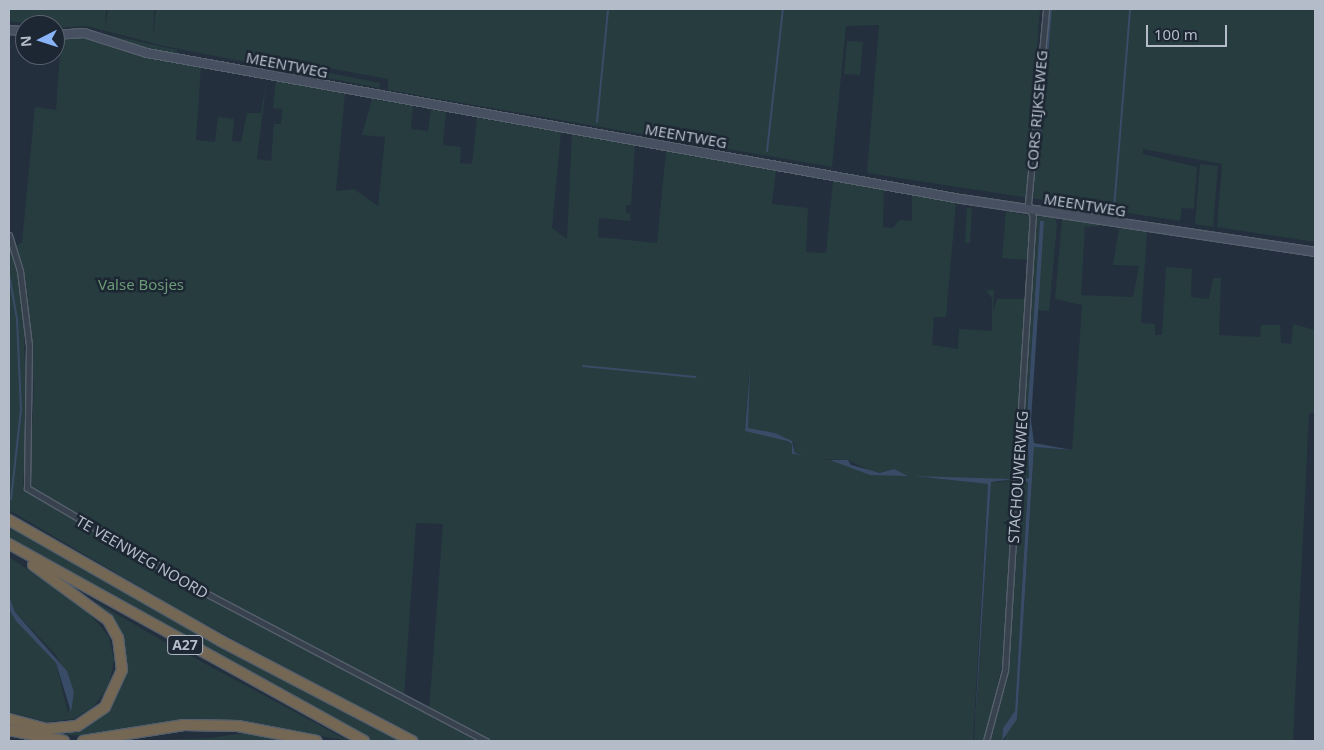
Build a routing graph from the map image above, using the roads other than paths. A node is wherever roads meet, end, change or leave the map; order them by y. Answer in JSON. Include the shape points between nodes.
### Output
{"nodes":[{"id":1,"x":1046,"y":9,"type":"edge"},
{"id":2,"x":65,"y":34,"type":"edge"},
{"id":3,"x":1031,"y":210,"type":"junction"},
{"id":4,"x":9,"y":235,"type":"edge"},
{"id":5,"x":1315,"y":252,"type":"edge"},
{"id":6,"x":9,"y":520,"type":"edge"},
{"id":7,"x":9,"y":545,"type":"edge"},
{"id":8,"x":9,"y":720,"type":"edge"},
{"id":9,"x":9,"y":730,"type":"edge"},
{"id":10,"x":64,"y":741,"type":"edge"},
{"id":11,"x":83,"y":741,"type":"edge"},
{"id":12,"x":317,"y":741,"type":"edge"},
{"id":13,"x":364,"y":741,"type":"edge"},
{"id":14,"x":412,"y":741,"type":"edge"},
{"id":15,"x":486,"y":741,"type":"edge"},
{"id":16,"x":986,"y":741,"type":"edge"}],
"edges":[{"from":1,"to":3,"type":"street","name":"CORS RIJKSEWEG"},
{"from":2,"to":3,"type":"street","name":"MEENTWEG","via":[[84,33],[147,53],[385,98]]},
{"from":3,"to":5,"type":"street","name":"MEENTWEG"},
{"from":3,"to":16,"type":"street","name":"STACHOUWERWEG","via":[[1006,661]]},
{"from":4,"to":15,"type":"street","name":"TE VEENWEG NOORD","via":[[20,271],[29,345],[27,488],[211,596]]},
{"from":6,"to":14,"type":"highway","number":"A27","via":[[221,641]]},
{"from":7,"to":8,"type":"highway","number":"A27","via":[[108,620],[123,660],[116,690],[89,720],[67,728],[47,729]]},
{"from":7,"to":13,"type":"highway","number":"A27"},
{"from":9,"to":10,"type":"highway"},
{"from":11,"to":12,"type":"highway","via":[[184,726],[238,726]]}]}
